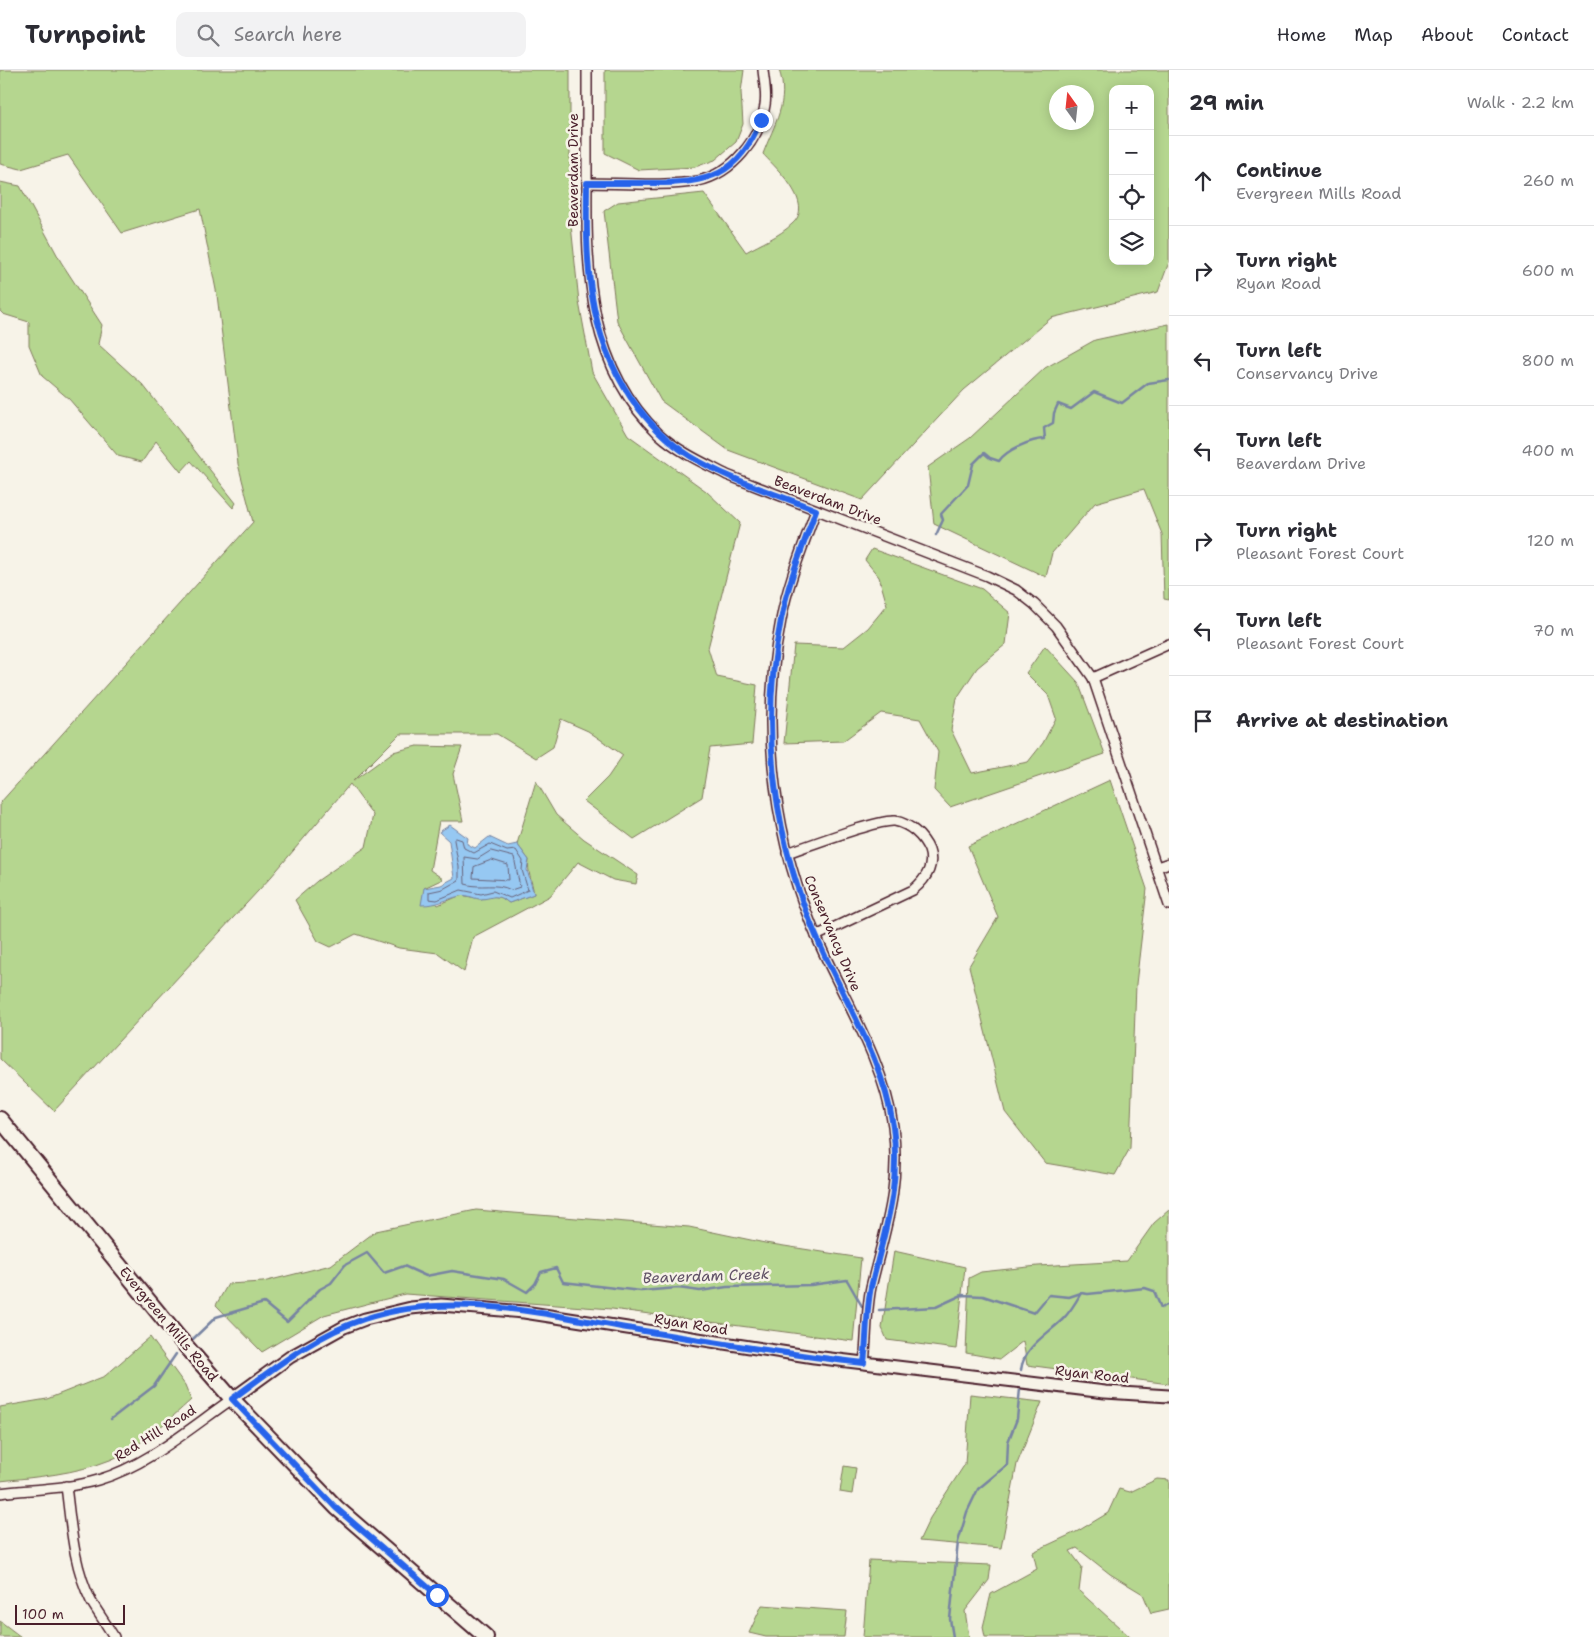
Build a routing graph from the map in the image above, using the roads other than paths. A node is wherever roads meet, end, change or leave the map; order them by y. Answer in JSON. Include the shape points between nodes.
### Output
{"nodes":[{"id":1,"x":587,"y":70,"type":"edge"},
{"id":2,"x":764,"y":70,"type":"edge"},
{"id":3,"x":587,"y":183,"type":"junction"},
{"id":4,"x":816,"y":510,"type":"junction"},
{"id":5,"x":1169,"y":644,"type":"edge"},
{"id":6,"x":1093,"y":678,"type":"junction"},
{"id":7,"x":787,"y":853,"type":"junction"},
{"id":8,"x":1169,"y":863,"type":"edge"},
{"id":9,"x":1157,"y":867,"type":"junction"},
{"id":10,"x":1169,"y":905,"type":"edge"},
{"id":11,"x":816,"y":936,"type":"junction"},
{"id":12,"x":0,"y":1119,"type":"edge"},
{"id":13,"x":864,"y":1363,"type":"junction"},
{"id":14,"x":1169,"y":1396,"type":"edge"},
{"id":15,"x":232,"y":1399,"type":"junction"},
{"id":16,"x":66,"y":1486,"type":"junction"},
{"id":17,"x":0,"y":1492,"type":"edge"},
{"id":18,"x":114,"y":1637,"type":"edge"},
{"id":19,"x":486,"y":1637,"type":"edge"}],
"edges":[{"from":1,"to":3,"type":"street","name":"Beaverdam Drive"},
{"from":2,"to":3,"type":"street","via":[[765,104],[755,134],[747,149],[715,175],[687,183]]},
{"from":3,"to":4,"type":"street","name":"Beaverdam Drive","via":[[586,246],[595,315],[606,354],[641,412],[660,434],[690,456],[727,475]]},
{"from":4,"to":6,"type":"street","name":"Beaverdam Drive","via":[[1016,590],[1056,626]]},
{"from":4,"to":7,"type":"street","name":"Conservancy Drive","via":[[781,619],[775,657],[770,719],[772,770]]},
{"from":5,"to":6,"type":"street"},
{"from":6,"to":9,"type":"street","name":"Beaverdam Drive"},
{"from":7,"to":11,"type":"street","name":"Conservancy Drive"},
{"from":7,"to":11,"type":"street","via":[[884,821],[910,826],[929,850],[930,870],[913,890]]},
{"from":8,"to":9,"type":"street"},
{"from":9,"to":10,"type":"street","name":"Beaverdam Drive"},
{"from":11,"to":13,"type":"street","name":"Conservancy Drive","via":[[876,1066],[892,1124],[895,1186],[871,1290]]},
{"from":12,"to":15,"type":"main road","name":"Evergreen Mills Road"},
{"from":13,"to":14,"type":"main road","name":"Ryan Road","via":[[1105,1392]]},
{"from":13,"to":15,"type":"main road","name":"Ryan Road","via":[[524,1312],[441,1305],[411,1308],[344,1327],[290,1357]]},
{"from":15,"to":16,"type":"street","name":"Red Hill Road","via":[[132,1466],[100,1479]]},
{"from":15,"to":19,"type":"main road","name":"Evergreen Mills Road","via":[[336,1508]]},
{"from":16,"to":17,"type":"street","name":"Red Hill Road"},
{"from":16,"to":18,"type":"street","via":[[78,1569],[92,1602]]}]}
